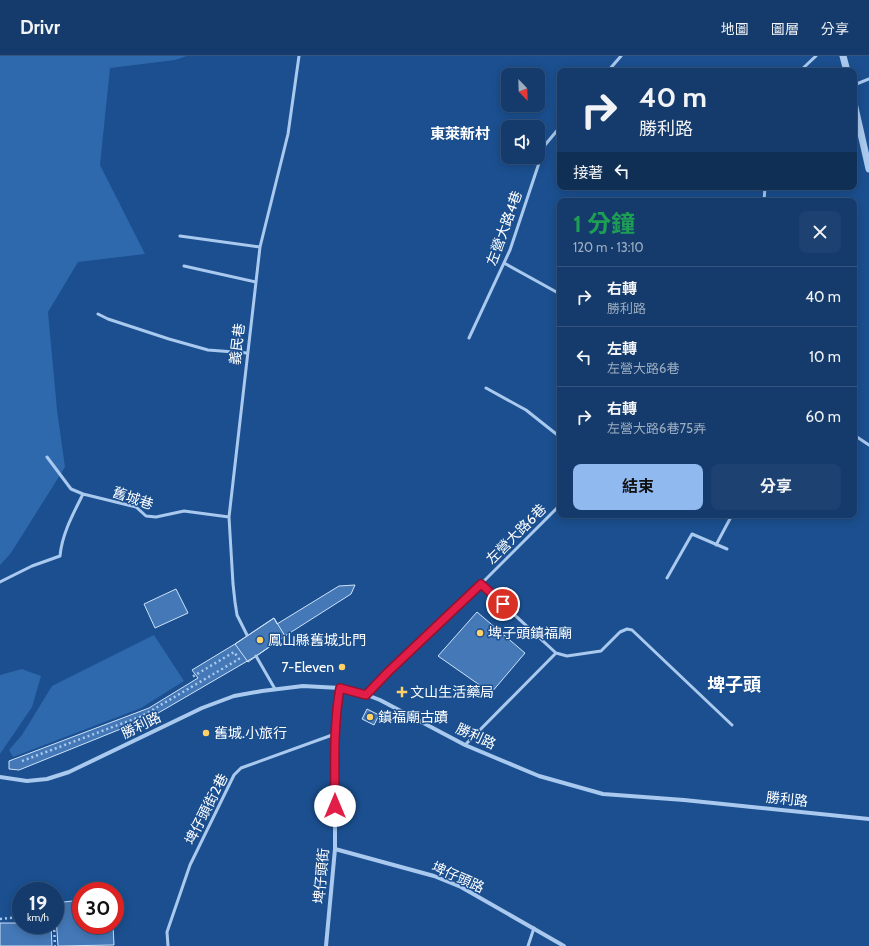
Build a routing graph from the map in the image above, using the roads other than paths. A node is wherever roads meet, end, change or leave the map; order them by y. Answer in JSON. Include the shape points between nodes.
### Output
{"nodes":[{"id":1,"x":299,"y":56,"type":"edge"},
{"id":2,"x":621,"y":56,"type":"edge"},
{"id":3,"x":816,"y":56,"type":"edge"},
{"id":4,"x":843,"y":56,"type":"edge"},
{"id":5,"x":611,"y":68,"type":"edge"},
{"id":6,"x":803,"y":68,"type":"edge"},
{"id":7,"x":846,"y":68,"type":"edge"},
{"id":8,"x":869,"y":78,"type":"edge"},
{"id":9,"x":857,"y":84,"type":"edge"},
{"id":10,"x":857,"y":115,"type":"edge"},
{"id":11,"x":557,"y":130,"type":"edge"},
{"id":12,"x":867,"y":156,"type":"edge"},
{"id":13,"x":869,"y":169,"type":"edge"},
{"id":14,"x":180,"y":236,"type":"dead end"},
{"id":15,"x":260,"y":247,"type":"junction"},
{"id":16,"x":504,"y":263,"type":"junction"},
{"id":17,"x":184,"y":266,"type":"dead end"},
{"id":18,"x":256,"y":282,"type":"junction"},
{"id":19,"x":557,"y":292,"type":"edge"},
{"id":20,"x":98,"y":314,"type":"dead end"},
{"id":21,"x":469,"y":338,"type":"dead end"},
{"id":22,"x":247,"y":353,"type":"junction"},
{"id":23,"x":486,"y":388,"type":"dead end"},
{"id":24,"x":557,"y":435,"type":"edge"},
{"id":25,"x":857,"y":437,"type":"edge"},
{"id":26,"x":869,"y":445,"type":"edge"},
{"id":27,"x":47,"y":457,"type":"dead end"},
{"id":28,"x":82,"y":494,"type":"junction"},
{"id":29,"x":557,"y":508,"type":"edge"},
{"id":30,"x":228,"y":517,"type":"junction"},
{"id":31,"x":730,"y":518,"type":"edge"},
{"id":32,"x":716,"y":545,"type":"junction"},
{"id":33,"x":727,"y":549,"type":"dead end"},
{"id":34,"x":668,"y":578,"type":"dead end"},
{"id":35,"x":0,"y":582,"type":"edge"},
{"id":36,"x":481,"y":584,"type":"junction"},
{"id":37,"x":247,"y":635,"type":"dead end"},
{"id":38,"x":556,"y":653,"type":"junction"},
{"id":39,"x":256,"y":656,"type":"dead end"},
{"id":40,"x":340,"y":688,"type":"junction"},
{"id":41,"x":275,"y":689,"type":"junction"},
{"id":42,"x":366,"y":695,"type":"junction"},
{"id":43,"x":732,"y":725,"type":"dead end"},
{"id":44,"x":336,"y":734,"type":"junction"},
{"id":45,"x":465,"y":745,"type":"junction"},
{"id":46,"x":0,"y":777,"type":"edge"},
{"id":47,"x":869,"y":819,"type":"edge"},
{"id":48,"x":335,"y":849,"type":"junction"},
{"id":49,"x":534,"y":928,"type":"junction"},
{"id":50,"x":168,"y":946,"type":"edge"},
{"id":51,"x":326,"y":946,"type":"edge"},
{"id":52,"x":528,"y":946,"type":"edge"},
{"id":53,"x":564,"y":946,"type":"edge"}],
"edges":[{"from":1,"to":15,"type":"lane","name":"義民巷","via":[[288,134]]},
{"from":2,"to":5,"type":"lane"},
{"from":3,"to":6,"type":"lane"},
{"from":4,"to":7,"type":"street"},
{"from":8,"to":9,"type":"lane"},
{"from":10,"to":12,"type":"street"},
{"from":11,"to":16,"type":"lane","name":"左營大路4巷","via":[[544,145]]},
{"from":12,"to":13,"type":"street"},
{"from":14,"to":15,"type":"lane"},
{"from":15,"to":18,"type":"lane","name":"義民巷"},
{"from":16,"to":19,"type":"lane"},
{"from":16,"to":21,"type":"lane","name":"左營大路4巷"},
{"from":17,"to":18,"type":"lane"},
{"from":18,"to":22,"type":"lane","name":"義民巷"},
{"from":20,"to":22,"type":"lane","via":[[208,350]]},
{"from":22,"to":30,"type":"lane","name":"義民巷"},
{"from":23,"to":24,"type":"lane","via":[[526,410]]},
{"from":25,"to":26,"type":"lane"},
{"from":27,"to":28,"type":"lane","name":"舊城巷","via":[[71,489]]},
{"from":28,"to":30,"type":"lane","name":"舊城巷","via":[[136,507],[146,516],[156,517],[184,511]]},
{"from":28,"to":35,"type":"lane","via":[[68,525],[60,556]]},
{"from":29,"to":36,"type":"lane","name":"左營大路6巷"},
{"from":30,"to":37,"type":"lane","name":"義民巷","via":[[237,615]]},
{"from":31,"to":32,"type":"lane"},
{"from":32,"to":33,"type":"lane"},
{"from":32,"to":34,"type":"lane","via":[[692,534]]},
{"from":36,"to":38,"type":"lane"},
{"from":36,"to":42,"type":"lane","name":"左營大路6巷"},
{"from":38,"to":43,"type":"lane","via":[[567,656],[601,651],[620,632],[632,630]]},
{"from":38,"to":45,"type":"lane"},
{"from":39,"to":41,"type":"lane"},
{"from":40,"to":41,"type":"street","name":"勝利路","via":[[303,686]]},
{"from":40,"to":42,"type":"street","name":"勝利路"},
{"from":40,"to":44,"type":"street","name":"埤仔頭街"},
{"from":41,"to":46,"type":"street","name":"勝利路","via":[[234,696],[202,708],[69,772],[47,779],[27,781]]},
{"from":42,"to":45,"type":"street","name":"勝利路"},
{"from":44,"to":48,"type":"street","name":"埤仔頭街"},
{"from":44,"to":50,"type":"lane","name":"埤仔頭街2巷","via":[[241,768],[234,775],[190,865],[167,932]]},
{"from":45,"to":47,"type":"street","name":"勝利路","via":[[539,776],[603,794]]},
{"from":48,"to":49,"type":"street","name":"埤仔頭路","via":[[434,876],[461,887]]},
{"from":48,"to":51,"type":"street","name":"埤仔頭街"},
{"from":49,"to":52,"type":"lane"},
{"from":49,"to":53,"type":"street","name":"埤仔頭路"}]}
